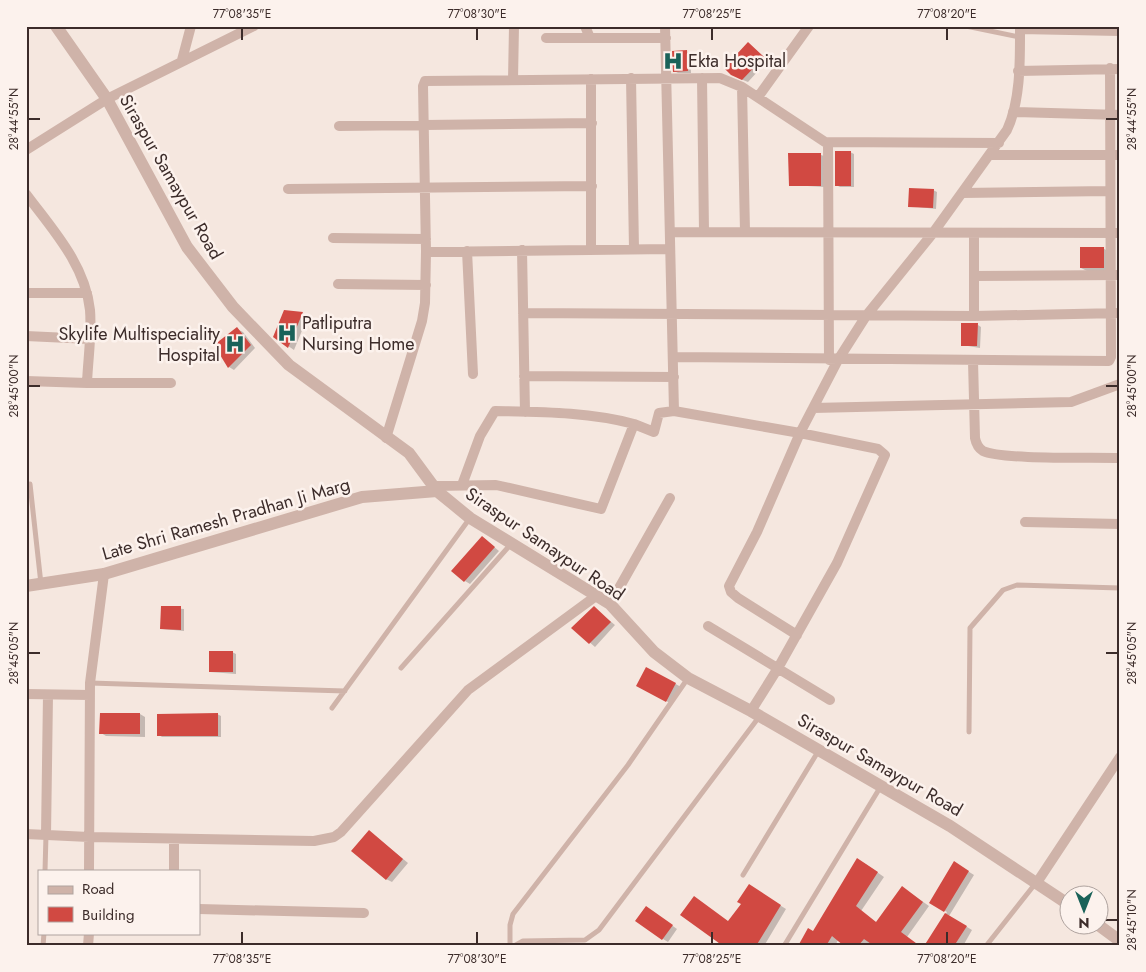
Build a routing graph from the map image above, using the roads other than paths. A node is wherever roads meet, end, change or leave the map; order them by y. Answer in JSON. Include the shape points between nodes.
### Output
{"nodes":[{"id":1,"x":191,"y":26,"type":"edge"},
{"id":2,"x":254,"y":26,"type":"edge"},
{"id":3,"x":514,"y":26,"type":"edge"},
{"id":4,"x":585,"y":26,"type":"edge"},
{"id":5,"x":665,"y":26,"type":"edge"},
{"id":6,"x":809,"y":26,"type":"edge"},
{"id":7,"x":966,"y":26,"type":"edge"},
{"id":8,"x":62,"y":29,"type":"edge"},
{"id":9,"x":1020,"y":31,"type":"edge"},
{"id":10,"x":1120,"y":31,"type":"edge"},
{"id":11,"x":546,"y":38,"type":"dead end"},
{"id":12,"x":590,"y":38,"type":"junction"},
{"id":13,"x":666,"y":38,"type":"junction"},
{"id":14,"x":182,"y":60,"type":"junction"},
{"id":15,"x":1115,"y":68,"type":"edge"},
{"id":16,"x":1018,"y":71,"type":"junction"},
{"id":17,"x":666,"y":77,"type":"junction"},
{"id":18,"x":631,"y":78,"type":"junction"},
{"id":19,"x":702,"y":78,"type":"junction"},
{"id":20,"x":591,"y":79,"type":"junction"},
{"id":21,"x":513,"y":80,"type":"junction"},
{"id":22,"x":742,"y":87,"type":"junction"},
{"id":23,"x":758,"y":97,"type":"junction"},
{"id":24,"x":107,"y":99,"type":"junction"},
{"id":25,"x":1013,"y":112,"type":"junction"},
{"id":26,"x":1115,"y":115,"type":"edge"},
{"id":27,"x":592,"y":123,"type":"junction"},
{"id":28,"x":424,"y":125,"type":"junction"},
{"id":29,"x":339,"y":126,"type":"dead end"},
{"id":30,"x":828,"y":143,"type":"junction"},
{"id":31,"x":999,"y":143,"type":"junction"},
{"id":32,"x":26,"y":150,"type":"edge"},
{"id":33,"x":990,"y":155,"type":"junction"},
{"id":34,"x":1115,"y":155,"type":"edge"},
{"id":35,"x":592,"y":186,"type":"junction"},
{"id":36,"x":425,"y":188,"type":"junction"},
{"id":37,"x":288,"y":189,"type":"dead end"},
{"id":38,"x":1109,"y":192,"type":"junction"},
{"id":39,"x":962,"y":193,"type":"junction"},
{"id":40,"x":26,"y":194,"type":"edge"},
{"id":41,"x":670,"y":232,"type":"junction"},
{"id":42,"x":704,"y":232,"type":"junction"},
{"id":43,"x":745,"y":232,"type":"junction"},
{"id":44,"x":826,"y":233,"type":"junction"},
{"id":45,"x":933,"y":233,"type":"junction"},
{"id":46,"x":1115,"y":233,"type":"edge"},
{"id":47,"x":974,"y":234,"type":"junction"},
{"id":48,"x":333,"y":238,"type":"dead end"},
{"id":49,"x":426,"y":239,"type":"junction"},
{"id":50,"x":592,"y":249,"type":"junction"},
{"id":51,"x":634,"y":249,"type":"junction"},
{"id":52,"x":522,"y":250,"type":"junction"},
{"id":53,"x":670,"y":250,"type":"junction"},
{"id":54,"x":467,"y":251,"type":"junction"},
{"id":55,"x":426,"y":252,"type":"junction"},
{"id":56,"x":1116,"y":275,"type":"edge"},
{"id":57,"x":974,"y":276,"type":"junction"},
{"id":58,"x":338,"y":284,"type":"dead end"},
{"id":59,"x":426,"y":285,"type":"junction"},
{"id":60,"x":26,"y":293,"type":"edge"},
{"id":61,"x":87,"y":294,"type":"junction"},
{"id":62,"x":523,"y":313,"type":"junction"},
{"id":63,"x":672,"y":313,"type":"junction"},
{"id":64,"x":1116,"y":313,"type":"edge"},
{"id":65,"x":828,"y":315,"type":"junction"},
{"id":66,"x":866,"y":316,"type":"junction"},
{"id":67,"x":974,"y":316,"type":"junction"},
{"id":68,"x":26,"y":336,"type":"edge"},
{"id":69,"x":90,"y":339,"type":"junction"},
{"id":70,"x":673,"y":358,"type":"junction"},
{"id":71,"x":833,"y":360,"type":"junction"},
{"id":72,"x":973,"y":361,"type":"junction"},
{"id":73,"x":473,"y":374,"type":"dead end"},
{"id":74,"x":524,"y":376,"type":"junction"},
{"id":75,"x":674,"y":377,"type":"junction"},
{"id":76,"x":26,"y":381,"type":"edge"},
{"id":77,"x":87,"y":383,"type":"junction"},
{"id":78,"x":171,"y":383,"type":"dead end"},
{"id":79,"x":1120,"y":384,"type":"edge"},
{"id":80,"x":974,"y":404,"type":"junction"},
{"id":81,"x":813,"y":408,"type":"junction"},
{"id":82,"x":674,"y":411,"type":"junction"},
{"id":83,"x":525,"y":412,"type":"junction"},
{"id":84,"x":634,"y":424,"type":"junction"},
{"id":85,"x":800,"y":432,"type":"junction"},
{"id":86,"x":386,"y":438,"type":"junction"},
{"id":87,"x":1120,"y":458,"type":"edge"},
{"id":88,"x":30,"y":484,"type":"dead end"},
{"id":89,"x":462,"y":485,"type":"junction"},
{"id":90,"x":435,"y":488,"type":"junction"},
{"id":91,"x":670,"y":498,"type":"dead end"},
{"id":92,"x":470,"y":518,"type":"junction"},
{"id":93,"x":1026,"y":522,"type":"dead end"},
{"id":94,"x":1120,"y":524,"type":"edge"},
{"id":95,"x":511,"y":543,"type":"junction"},
{"id":96,"x":104,"y":574,"type":"junction"},
{"id":97,"x":41,"y":584,"type":"junction"},
{"id":98,"x":26,"y":586,"type":"edge"},
{"id":99,"x":1120,"y":588,"type":"edge"},
{"id":100,"x":596,"y":596,"type":"junction"},
{"id":101,"x":610,"y":604,"type":"junction"},
{"id":102,"x":708,"y":626,"type":"dead end"},
{"id":103,"x":797,"y":635,"type":"junction"},
{"id":104,"x":401,"y":668,"type":"dead end"},
{"id":105,"x":778,"y":668,"type":"junction"},
{"id":106,"x":688,"y":678,"type":"junction"},
{"id":107,"x":90,"y":683,"type":"junction"},
{"id":108,"x":345,"y":691,"type":"junction"},
{"id":109,"x":26,"y":694,"type":"edge"},
{"id":110,"x":48,"y":694,"type":"junction"},
{"id":111,"x":90,"y":695,"type":"junction"},
{"id":112,"x":830,"y":700,"type":"dead end"},
{"id":113,"x":332,"y":708,"type":"dead end"},
{"id":114,"x":755,"y":714,"type":"junction"},
{"id":115,"x":969,"y":732,"type":"dead end"},
{"id":116,"x":819,"y":750,"type":"junction"},
{"id":117,"x":1120,"y":757,"type":"edge"},
{"id":118,"x":881,"y":786,"type":"junction"},
{"id":119,"x":26,"y":834,"type":"edge"},
{"id":120,"x":46,"y":835,"type":"junction"},
{"id":121,"x":89,"y":837,"type":"junction"},
{"id":122,"x":174,"y":839,"type":"junction"},
{"id":123,"x":45,"y":870,"type":"edge"},
{"id":124,"x":89,"y":870,"type":"edge"},
{"id":125,"x":174,"y":870,"type":"edge"},
{"id":126,"x":743,"y":875,"type":"dead end"},
{"id":127,"x":1036,"y":884,"type":"junction"},
{"id":128,"x":1058,"y":898,"type":"edge"},
{"id":129,"x":200,"y":909,"type":"edge"},
{"id":130,"x":364,"y":913,"type":"dead end"},
{"id":131,"x":1108,"y":934,"type":"edge"},
{"id":132,"x":1119,"y":944,"type":"edge"},
{"id":133,"x":510,"y":946,"type":"edge"},
{"id":134,"x":514,"y":946,"type":"edge"},
{"id":135,"x":784,"y":946,"type":"edge"},
{"id":136,"x":986,"y":946,"type":"edge"}],
"edges":[{"from":1,"to":14,"type":"street"},
{"from":2,"to":14,"type":"street"},
{"from":3,"to":21,"type":"street"},
{"from":4,"to":12,"type":"street"},
{"from":5,"to":13,"type":"street"},
{"from":6,"to":23,"type":"street"},
{"from":7,"to":9,"type":"lane"},
{"from":8,"to":24,"type":"street","name":"Siraspur Samaypur Road"},
{"from":9,"to":10,"type":"street"},
{"from":9,"to":16,"type":"street"},
{"from":11,"to":12,"type":"street"},
{"from":12,"to":13,"type":"street"},
{"from":13,"to":17,"type":"street"},
{"from":14,"to":24,"type":"street"},
{"from":15,"to":16,"type":"street"},
{"from":15,"to":26,"type":"street"},
{"from":16,"to":25,"type":"street"},
{"from":17,"to":18,"type":"street"},
{"from":17,"to":19,"type":"street"},
{"from":17,"to":41,"type":"street"},
{"from":18,"to":20,"type":"street"},
{"from":18,"to":51,"type":"street"},
{"from":19,"to":22,"type":"street","via":[[727,79]]},
{"from":19,"to":42,"type":"street"},
{"from":20,"to":21,"type":"street"},
{"from":20,"to":27,"type":"street"},
{"from":21,"to":28,"type":"street","via":[[425,81]]},
{"from":22,"to":23,"type":"street"},
{"from":22,"to":43,"type":"street"},
{"from":23,"to":30,"type":"street"},
{"from":24,"to":32,"type":"street"},
{"from":24,"to":86,"type":"street","name":"Siraspur Samaypur Road","via":[[187,247],[233,307],[290,365]]},
{"from":25,"to":26,"type":"street"},
{"from":25,"to":31,"type":"street"},
{"from":26,"to":34,"type":"street"},
{"from":27,"to":28,"type":"street"},
{"from":27,"to":35,"type":"street"},
{"from":28,"to":29,"type":"street"},
{"from":28,"to":36,"type":"street"},
{"from":30,"to":31,"type":"street"},
{"from":30,"to":44,"type":"street"},
{"from":31,"to":33,"type":"street"},
{"from":33,"to":34,"type":"street"},
{"from":33,"to":39,"type":"street"},
{"from":34,"to":38,"type":"street"},
{"from":35,"to":36,"type":"street"},
{"from":35,"to":50,"type":"street"},
{"from":36,"to":37,"type":"street"},
{"from":36,"to":49,"type":"street"},
{"from":38,"to":39,"type":"street"},
{"from":38,"to":46,"type":"street"},
{"from":39,"to":45,"type":"street"},
{"from":40,"to":61,"type":"street","via":[[77,266]]},
{"from":41,"to":42,"type":"street"},
{"from":41,"to":53,"type":"street"},
{"from":42,"to":43,"type":"street"},
{"from":43,"to":44,"type":"street"},
{"from":44,"to":45,"type":"street"},
{"from":44,"to":65,"type":"street"},
{"from":45,"to":47,"type":"street"},
{"from":45,"to":66,"type":"street"},
{"from":46,"to":47,"type":"street"},
{"from":46,"to":56,"type":"street"},
{"from":47,"to":57,"type":"street"},
{"from":48,"to":49,"type":"street"},
{"from":49,"to":55,"type":"street"},
{"from":50,"to":51,"type":"street"},
{"from":50,"to":52,"type":"street"},
{"from":51,"to":53,"type":"street"},
{"from":52,"to":54,"type":"street"},
{"from":52,"to":62,"type":"street"},
{"from":53,"to":63,"type":"street"},
{"from":54,"to":55,"type":"street"},
{"from":54,"to":73,"type":"street"},
{"from":55,"to":59,"type":"street"},
{"from":56,"to":57,"type":"street"},
{"from":56,"to":64,"type":"street"},
{"from":57,"to":67,"type":"street"},
{"from":58,"to":59,"type":"street"},
{"from":59,"to":86,"type":"street","via":[[422,321]]},
{"from":60,"to":61,"type":"street"},
{"from":61,"to":69,"type":"street"},
{"from":62,"to":63,"type":"street"},
{"from":62,"to":74,"type":"street"},
{"from":63,"to":65,"type":"street"},
{"from":63,"to":70,"type":"street"},
{"from":64,"to":67,"type":"street"},
{"from":64,"to":72,"type":"street","via":[[1109,361]]},
{"from":65,"to":66,"type":"street"},
{"from":65,"to":71,"type":"street"},
{"from":66,"to":67,"type":"street"},
{"from":66,"to":71,"type":"street"},
{"from":68,"to":69,"type":"street"},
{"from":69,"to":77,"type":"street"},
{"from":70,"to":71,"type":"street"},
{"from":70,"to":75,"type":"street"},
{"from":71,"to":72,"type":"street"},
{"from":71,"to":81,"type":"street"},
{"from":72,"to":80,"type":"street"},
{"from":74,"to":75,"type":"street"},
{"from":74,"to":83,"type":"street"},
{"from":75,"to":82,"type":"street"},
{"from":76,"to":77,"type":"street"},
{"from":77,"to":78,"type":"street"},
{"from":79,"to":80,"type":"street","via":[[1071,402]]},
{"from":80,"to":81,"type":"street"},
{"from":80,"to":87,"type":"street","via":[[974,438],[983,451],[1025,456]]},
{"from":81,"to":85,"type":"street"},
{"from":82,"to":84,"type":"street","via":[[659,413],[654,432]]},
{"from":82,"to":85,"type":"street"},
{"from":83,"to":84,"type":"street","via":[[570,413]]},
{"from":83,"to":89,"type":"street","via":[[496,411],[480,436]]},
{"from":84,"to":89,"type":"street","via":[[601,509],[496,485]]},
{"from":85,"to":103,"type":"street","via":[[757,532],[729,586],[738,598]]},
{"from":85,"to":103,"type":"street","via":[[878,449],[885,455],[837,563]]},
{"from":86,"to":90,"type":"street","name":"Siraspur Samaypur Road","via":[[409,453]]},
{"from":88,"to":97,"type":"lane"},
{"from":89,"to":90,"type":"street"},
{"from":90,"to":92,"type":"street","name":"Siraspur Samaypur Road"},
{"from":90,"to":96,"type":"street","name":"Late Shri Ramesh Pradhan Ji Marg","via":[[362,497]]},
{"from":91,"to":101,"type":"street"},
{"from":92,"to":95,"type":"street","name":"Siraspur Samaypur Road"},
{"from":92,"to":108,"type":"lane"},
{"from":93,"to":94,"type":"street"},
{"from":95,"to":100,"type":"street","name":"Siraspur Samaypur Road"},
{"from":95,"to":104,"type":"lane"},
{"from":96,"to":97,"type":"street","name":"Late Shri Ramesh Pradhan Ji Marg"},
{"from":96,"to":107,"type":"street"},
{"from":97,"to":98,"type":"street","name":"Late Shri Ramesh Pradhan Ji Marg"},
{"from":99,"to":115,"type":"lane","via":[[1017,586],[1004,590],[970,628]]},
{"from":100,"to":101,"type":"street","name":"Siraspur Samaypur Road"},
{"from":100,"to":122,"type":"street","via":[[468,690],[334,837],[314,841]]},
{"from":101,"to":106,"type":"street","name":"Siraspur Samaypur Road","via":[[654,652]]},
{"from":102,"to":105,"type":"street"},
{"from":103,"to":105,"type":"street"},
{"from":105,"to":112,"type":"street"},
{"from":105,"to":114,"type":"street"},
{"from":106,"to":114,"type":"street","name":"Siraspur Samaypur Road"},
{"from":106,"to":133,"type":"lane","via":[[628,765],[513,914]]},
{"from":107,"to":108,"type":"lane"},
{"from":107,"to":111,"type":"street"},
{"from":108,"to":113,"type":"lane"},
{"from":109,"to":110,"type":"street"},
{"from":110,"to":111,"type":"street"},
{"from":110,"to":120,"type":"street"},
{"from":111,"to":121,"type":"street"},
{"from":114,"to":116,"type":"street","name":"Siraspur Samaypur Road"},
{"from":114,"to":134,"type":"lane","via":[[599,930],[584,940],[523,941]]},
{"from":116,"to":118,"type":"street","name":"Siraspur Samaypur Road"},
{"from":116,"to":126,"type":"lane"},
{"from":117,"to":127,"type":"street"},
{"from":118,"to":127,"type":"street","name":"Siraspur Samaypur Road","via":[[950,826]]},
{"from":118,"to":135,"type":"lane"},
{"from":119,"to":120,"type":"street"},
{"from":120,"to":121,"type":"street"},
{"from":120,"to":123,"type":"lane"},
{"from":121,"to":122,"type":"street"},
{"from":121,"to":124,"type":"street"},
{"from":122,"to":125,"type":"street"},
{"from":127,"to":128,"type":"street","name":"Siraspur Samaypur Road"},
{"from":127,"to":136,"type":"lane"},
{"from":129,"to":130,"type":"street"},
{"from":131,"to":132,"type":"street"}]}
